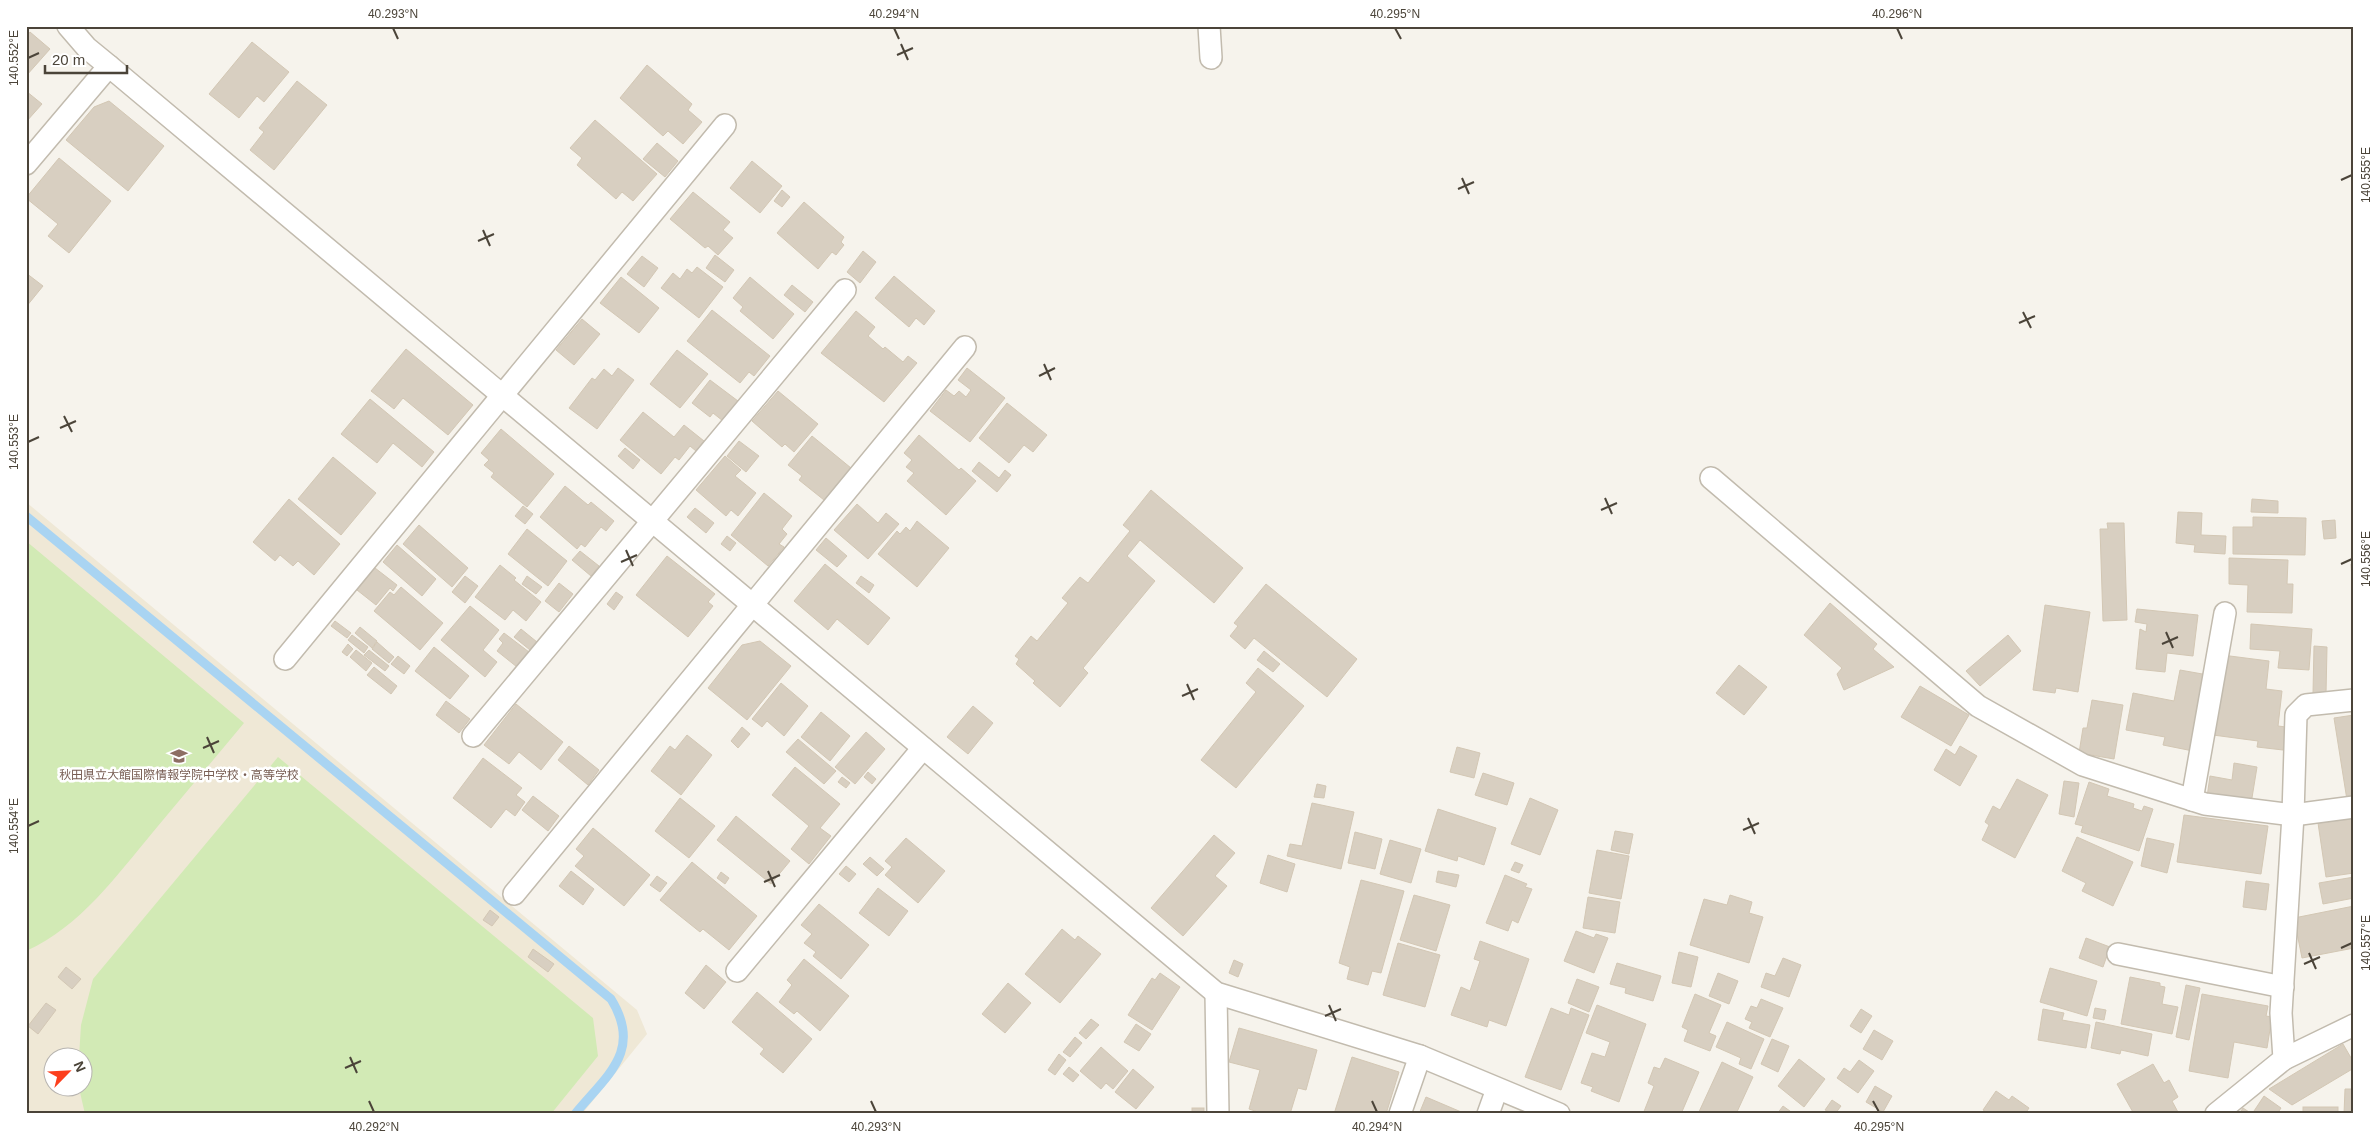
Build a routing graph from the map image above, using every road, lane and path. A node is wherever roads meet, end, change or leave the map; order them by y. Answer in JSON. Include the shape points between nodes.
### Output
{"nodes":[{"id":1,"x":68,"y":26,"type":"edge"},
{"id":2,"x":1209,"y":26,"type":"edge"},
{"id":3,"x":1211,"y":58,"type":"dead end"},
{"id":4,"x":109,"y":66,"type":"junction"},
{"id":5,"x":725,"y":125,"type":"dead end"},
{"id":6,"x":26,"y":164,"type":"edge"},
{"id":7,"x":846,"y":290,"type":"dead end"},
{"id":8,"x":965,"y":348,"type":"dead end"},
{"id":9,"x":501,"y":395,"type":"junction"},
{"id":10,"x":1711,"y":478,"type":"dead end"},
{"id":11,"x":652,"y":521,"type":"junction"},
{"id":12,"x":752,"y":606,"type":"junction"},
{"id":13,"x":2225,"y":613,"type":"dead end"},
{"id":14,"x":285,"y":659,"type":"dead end"},
{"id":15,"x":2354,"y":700,"type":"edge"},
{"id":16,"x":473,"y":736,"type":"dead end"},
{"id":17,"x":922,"y":748,"type":"junction"},
{"id":18,"x":2192,"y":800,"type":"junction"},
{"id":19,"x":2354,"y":807,"type":"edge"},
{"id":20,"x":2293,"y":815,"type":"junction"},
{"id":21,"x":514,"y":894,"type":"dead end"},
{"id":22,"x":2118,"y":954,"type":"dead end"},
{"id":23,"x":736,"y":971,"type":"dead end"},
{"id":24,"x":2283,"y":987,"type":"junction"},
{"id":25,"x":1216,"y":993,"type":"junction"},
{"id":26,"x":2354,"y":1024,"type":"edge"},
{"id":27,"x":1420,"y":1056,"type":"junction"},
{"id":28,"x":2284,"y":1059,"type":"junction"},
{"id":29,"x":1497,"y":1089,"type":"junction"},
{"id":30,"x":1218,"y":1114,"type":"edge"},
{"id":31,"x":1400,"y":1114,"type":"edge"},
{"id":32,"x":1488,"y":1114,"type":"edge"},
{"id":33,"x":1559,"y":1114,"type":"edge"},
{"id":34,"x":2216,"y":1114,"type":"edge"}],
"edges":[{"from":1,"to":4,"type":"street"},
{"from":2,"to":3,"type":"street"},
{"from":4,"to":6,"type":"street"},
{"from":4,"to":9,"type":"street"},
{"from":5,"to":9,"type":"street"},
{"from":7,"to":11,"type":"street"},
{"from":8,"to":12,"type":"street"},
{"from":9,"to":11,"type":"street"},
{"from":9,"to":14,"type":"street"},
{"from":10,"to":18,"type":"street","via":[[1978,706],[2083,766]]},
{"from":11,"to":12,"type":"street"},
{"from":11,"to":16,"type":"street"},
{"from":12,"to":17,"type":"street"},
{"from":12,"to":21,"type":"street"},
{"from":13,"to":18,"type":"street"},
{"from":15,"to":20,"type":"street","via":[[2306,705],[2296,715]]},
{"from":17,"to":23,"type":"street"},
{"from":17,"to":25,"type":"street"},
{"from":18,"to":20,"type":"street"},
{"from":19,"to":20,"type":"street"},
{"from":20,"to":24,"type":"street"},
{"from":22,"to":24,"type":"street"},
{"from":24,"to":28,"type":"street"},
{"from":25,"to":27,"type":"street"},
{"from":25,"to":30,"type":"street"},
{"from":26,"to":28,"type":"street"},
{"from":27,"to":29,"type":"street"},
{"from":27,"to":31,"type":"street"},
{"from":28,"to":34,"type":"street"},
{"from":29,"to":32,"type":"street"},
{"from":29,"to":33,"type":"street"}]}
